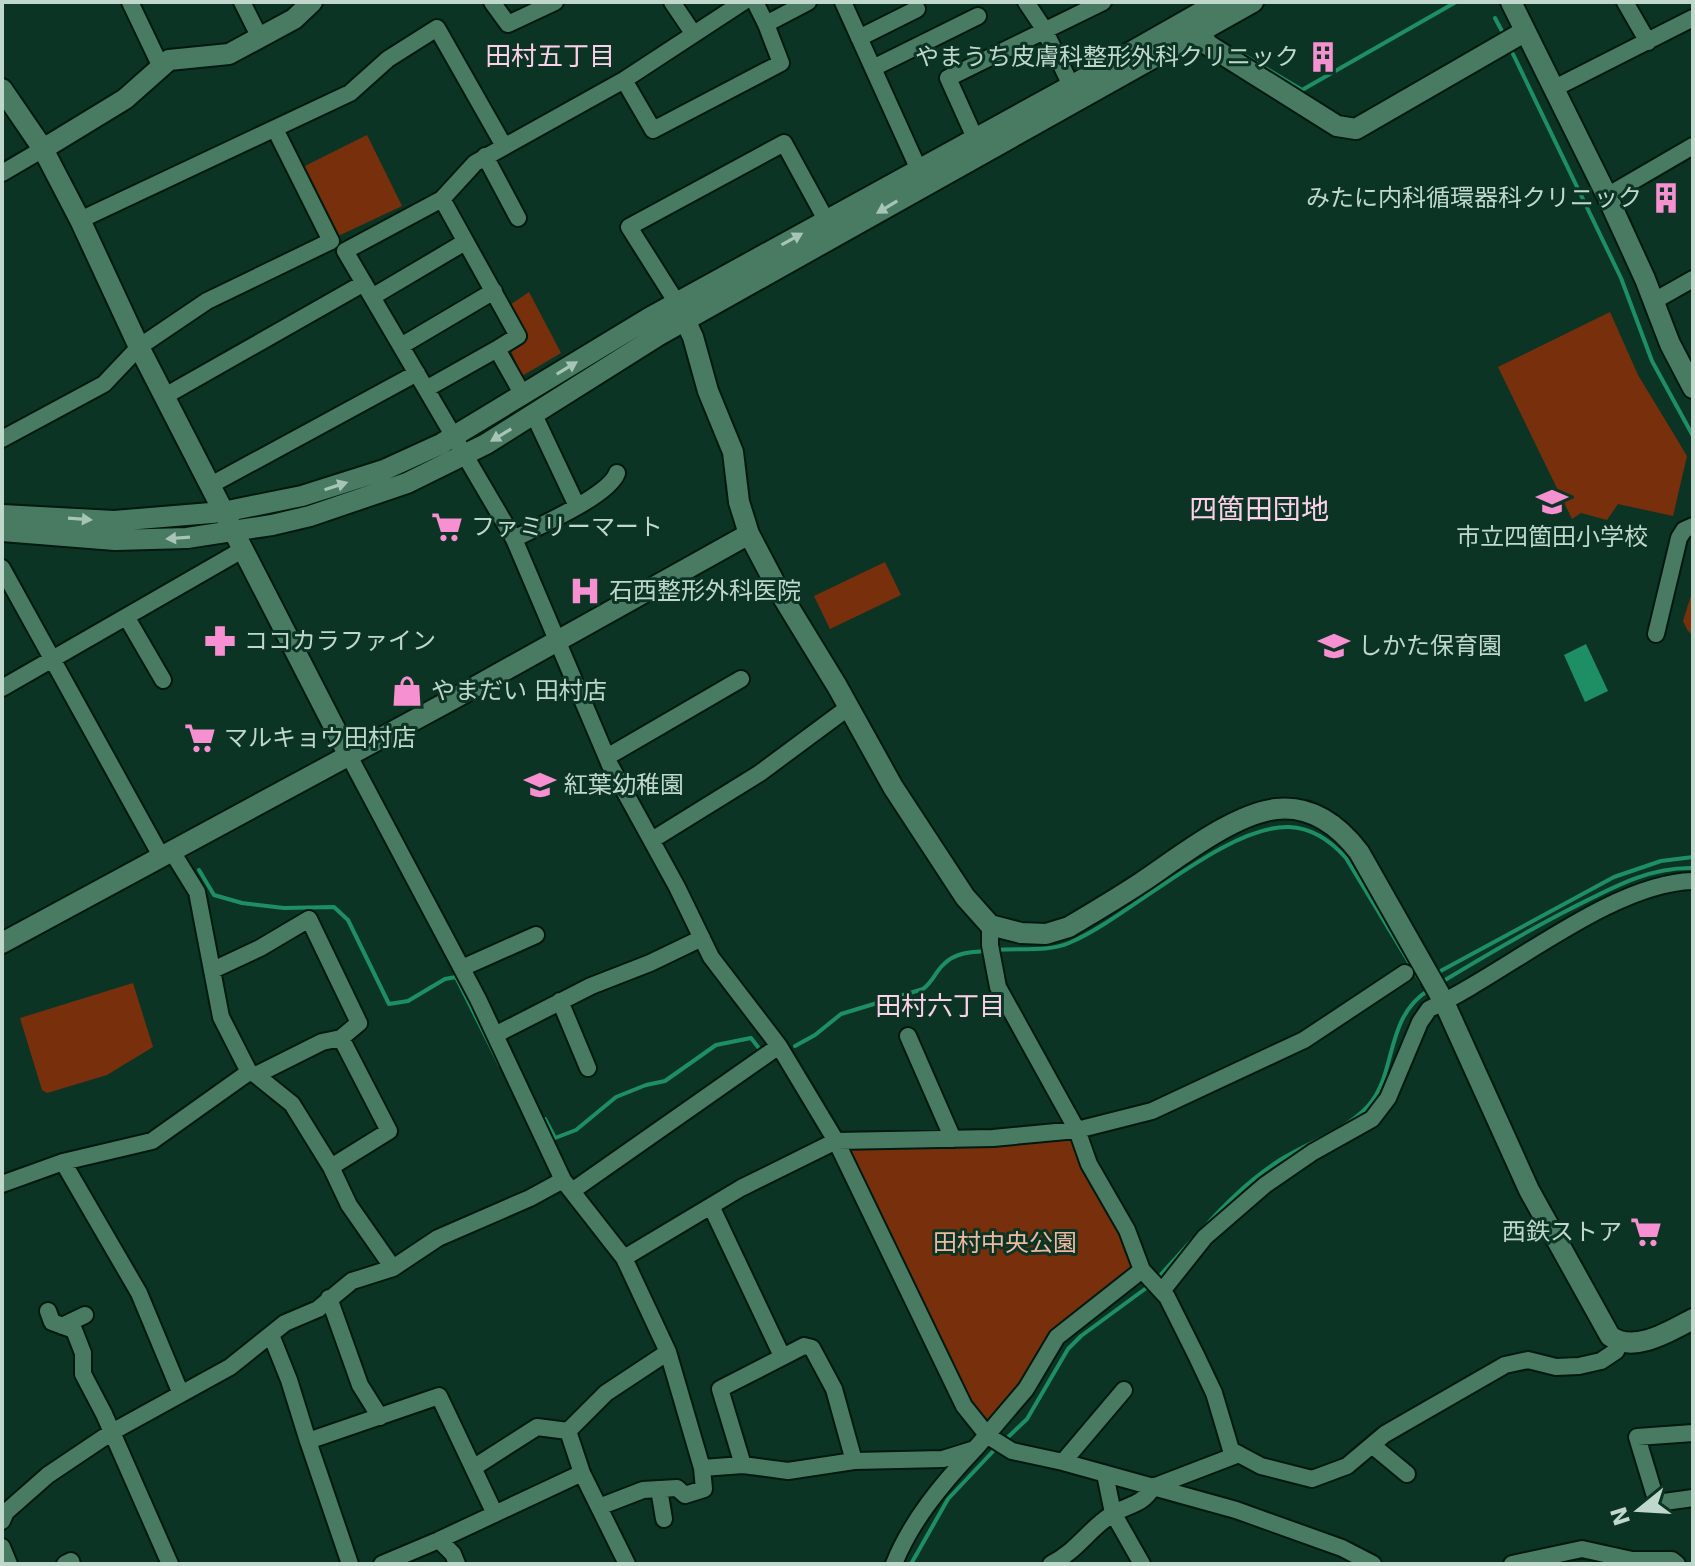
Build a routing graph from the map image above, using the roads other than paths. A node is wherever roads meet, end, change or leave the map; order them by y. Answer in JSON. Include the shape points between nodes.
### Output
{"nodes":[{"id":1,"x":130,"y":2,"type":"edge"},
{"id":2,"x":242,"y":2,"type":"edge"},
{"id":3,"x":492,"y":2,"type":"edge"},
{"id":4,"x":555,"y":2,"type":"edge"},
{"id":5,"x":672,"y":2,"type":"edge"},
{"id":6,"x":743,"y":2,"type":"edge"},
{"id":7,"x":755,"y":2,"type":"edge"},
{"id":8,"x":808,"y":2,"type":"edge"},
{"id":9,"x":843,"y":2,"type":"edge"},
{"id":10,"x":1026,"y":2,"type":"edge"},
{"id":11,"x":1103,"y":2,"type":"edge"},
{"id":12,"x":1219,"y":2,"type":"edge"},
{"id":13,"x":1253,"y":2,"type":"edge"},
{"id":14,"x":1511,"y":2,"type":"edge"},
{"id":15,"x":1625,"y":2,"type":"edge"},
{"id":16,"x":308,"y":4,"type":"edge"},
{"id":17,"x":917,"y":9,"type":"dead end"},
{"id":18,"x":978,"y":16,"type":"dead end"},
{"id":19,"x":1693,"y":18,"type":"edge"},
{"id":20,"x":766,"y":24,"type":"junction"},
{"id":21,"x":1044,"y":29,"type":"junction"},
{"id":22,"x":1199,"y":32,"type":"junction"},
{"id":23,"x":1524,"y":32,"type":"junction"},
{"id":24,"x":693,"y":33,"type":"junction"},
{"id":25,"x":259,"y":36,"type":"junction"},
{"id":26,"x":859,"y":38,"type":"junction"},
{"id":27,"x":1648,"y":42,"type":"junction"},
{"id":28,"x":161,"y":67,"type":"junction"},
{"id":29,"x":873,"y":68,"type":"junction"},
{"id":30,"x":624,"y":80,"type":"junction"},
{"id":31,"x":2,"y":89,"type":"edge"},
{"id":32,"x":1553,"y":89,"type":"junction"},
{"id":33,"x":1074,"y":93,"type":"junction"},
{"id":34,"x":275,"y":129,"type":"junction"},
{"id":35,"x":975,"y":138,"type":"junction"},
{"id":36,"x":504,"y":146,"type":"junction"},
{"id":37,"x":1693,"y":146,"type":"edge"},
{"id":38,"x":43,"y":149,"type":"junction"},
{"id":39,"x":485,"y":156,"type":"junction"},
{"id":40,"x":919,"y":170,"type":"junction"},
{"id":41,"x":2,"y":173,"type":"edge"},
{"id":42,"x":1607,"y":196,"type":"junction"},
{"id":43,"x":442,"y":199,"type":"junction"},
{"id":44,"x":518,"y":218,"type":"dead end"},
{"id":45,"x":80,"y":220,"type":"junction"},
{"id":46,"x":831,"y":229,"type":"junction"},
{"id":47,"x":465,"y":242,"type":"junction"},
{"id":48,"x":1693,"y":279,"type":"edge"},
{"id":49,"x":368,"y":290,"type":"junction"},
{"id":50,"x":494,"y":291,"type":"junction"},
{"id":51,"x":1654,"y":301,"type":"junction"},
{"id":52,"x":682,"y":312,"type":"junction"},
{"id":53,"x":401,"y":346,"type":"junction"},
{"id":54,"x":139,"y":347,"type":"junction"},
{"id":55,"x":497,"y":349,"type":"junction"},
{"id":56,"x":417,"y":373,"type":"junction"},
{"id":57,"x":1693,"y":388,"type":"edge"},
{"id":58,"x":426,"y":389,"type":"junction"},
{"id":59,"x":523,"y":395,"type":"junction"},
{"id":60,"x":165,"y":396,"type":"junction"},
{"id":61,"x":534,"y":415,"type":"junction"},
{"id":62,"x":455,"y":436,"type":"junction"},
{"id":63,"x":2,"y":439,"type":"edge"},
{"id":64,"x":466,"y":455,"type":"junction"},
{"id":65,"x":617,"y":473,"type":"dead end"},
{"id":66,"x":209,"y":486,"type":"junction"},
{"id":67,"x":577,"y":506,"type":"junction"},
{"id":68,"x":223,"y":512,"type":"junction"},
{"id":69,"x":2,"y":515,"type":"edge"},
{"id":70,"x":1693,"y":526,"type":"edge"},
{"id":71,"x":2,"y":531,"type":"edge"},
{"id":72,"x":233,"y":531,"type":"junction"},
{"id":73,"x":749,"y":534,"type":"junction"},
{"id":74,"x":514,"y":539,"type":"junction"},
{"id":75,"x":242,"y":550,"type":"junction"},
{"id":76,"x":2,"y":568,"type":"edge"},
{"id":77,"x":127,"y":618,"type":"junction"},
{"id":78,"x":1656,"y":634,"type":"dead end"},
{"id":79,"x":556,"y":641,"type":"junction"},
{"id":80,"x":53,"y":659,"type":"junction"},
{"id":81,"x":741,"y":679,"type":"dead end"},
{"id":82,"x":163,"y":680,"type":"dead end"},
{"id":83,"x":2,"y":688,"type":"edge"},
{"id":84,"x":849,"y":707,"type":"junction"},
{"id":85,"x":348,"y":754,"type":"junction"},
{"id":86,"x":607,"y":757,"type":"junction"},
{"id":87,"x":652,"y":840,"type":"junction"},
{"id":88,"x":166,"y":853,"type":"junction"},
{"id":89,"x":1693,"y":881,"type":"edge"},
{"id":90,"x":536,"y":935,"type":"dead end"},
{"id":91,"x":702,"y":938,"type":"junction"},
{"id":92,"x":991,"y":942,"type":"junction"},
{"id":93,"x":2,"y":943,"type":"edge"},
{"id":94,"x":462,"y":968,"type":"junction"},
{"id":95,"x":213,"y":970,"type":"junction"},
{"id":96,"x":1418,"y":970,"type":"junction"},
{"id":97,"x":1442,"y":998,"type":"junction"},
{"id":98,"x":560,"y":1001,"type":"junction"},
{"id":99,"x":495,"y":1035,"type":"junction"},
{"id":100,"x":908,"y":1036,"type":"dead end"},
{"id":101,"x":341,"y":1038,"type":"junction"},
{"id":102,"x":779,"y":1046,"type":"junction"},
{"id":103,"x":588,"y":1068,"type":"dead end"},
{"id":104,"x":253,"y":1074,"type":"junction"},
{"id":105,"x":1077,"y":1130,"type":"junction"},
{"id":106,"x":953,"y":1139,"type":"junction"},
{"id":107,"x":836,"y":1141,"type":"junction"},
{"id":108,"x":63,"y":1162,"type":"junction"},
{"id":109,"x":331,"y":1167,"type":"junction"},
{"id":110,"x":2,"y":1184,"type":"edge"},
{"id":111,"x":567,"y":1186,"type":"junction"},
{"id":112,"x":711,"y":1206,"type":"junction"},
{"id":113,"x":624,"y":1258,"type":"junction"},
{"id":114,"x":393,"y":1268,"type":"junction"},
{"id":115,"x":1144,"y":1272,"type":"junction"},
{"id":116,"x":1160,"y":1290,"type":"junction"},
{"id":117,"x":329,"y":1298,"type":"junction"},
{"id":118,"x":48,"y":1311,"type":"dead end"},
{"id":119,"x":85,"y":1315,"type":"dead end"},
{"id":120,"x":1693,"y":1319,"type":"edge"},
{"id":121,"x":62,"y":1326,"type":"junction"},
{"id":122,"x":271,"y":1335,"type":"junction"},
{"id":123,"x":1619,"y":1344,"type":"junction"},
{"id":124,"x":668,"y":1352,"type":"junction"},
{"id":125,"x":782,"y":1356,"type":"junction"},
{"id":126,"x":1124,"y":1390,"type":"dead end"},
{"id":127,"x":181,"y":1394,"type":"junction"},
{"id":128,"x":380,"y":1417,"type":"junction"},
{"id":129,"x":568,"y":1431,"type":"junction"},
{"id":130,"x":112,"y":1432,"type":"junction"},
{"id":131,"x":1693,"y":1433,"type":"edge"},
{"id":132,"x":988,"y":1436,"type":"junction"},
{"id":133,"x":308,"y":1441,"type":"junction"},
{"id":134,"x":1372,"y":1445,"type":"junction"},
{"id":135,"x":975,"y":1449,"type":"junction"},
{"id":136,"x":1239,"y":1454,"type":"junction"},
{"id":137,"x":854,"y":1461,"type":"junction"},
{"id":138,"x":1063,"y":1462,"type":"junction"},
{"id":139,"x":743,"y":1465,"type":"junction"},
{"id":140,"x":473,"y":1468,"type":"junction"},
{"id":141,"x":702,"y":1468,"type":"junction"},
{"id":142,"x":582,"y":1473,"type":"junction"},
{"id":143,"x":1105,"y":1474,"type":"junction"},
{"id":144,"x":1407,"y":1474,"type":"dead end"},
{"id":145,"x":1153,"y":1487,"type":"junction"},
{"id":146,"x":659,"y":1489,"type":"junction"},
{"id":147,"x":1693,"y":1498,"type":"edge"},
{"id":148,"x":599,"y":1507,"type":"junction"},
{"id":149,"x":1113,"y":1513,"type":"junction"},
{"id":150,"x":495,"y":1514,"type":"junction"},
{"id":151,"x":664,"y":1519,"type":"dead end"},
{"id":152,"x":2,"y":1521,"type":"edge"},
{"id":153,"x":439,"y":1540,"type":"junction"},
{"id":154,"x":2,"y":1547,"type":"edge"},
{"id":155,"x":9,"y":1564,"type":"edge"},
{"id":156,"x":65,"y":1564,"type":"edge"},
{"id":157,"x":72,"y":1564,"type":"edge"},
{"id":158,"x":170,"y":1564,"type":"edge"},
{"id":159,"x":350,"y":1564,"type":"edge"},
{"id":160,"x":382,"y":1564,"type":"edge"},
{"id":161,"x":457,"y":1564,"type":"edge"},
{"id":162,"x":627,"y":1564,"type":"edge"},
{"id":163,"x":894,"y":1564,"type":"edge"},
{"id":164,"x":1051,"y":1564,"type":"edge"},
{"id":165,"x":1142,"y":1564,"type":"edge"},
{"id":166,"x":1373,"y":1564,"type":"edge"},
{"id":167,"x":1512,"y":1564,"type":"edge"},
{"id":168,"x":1677,"y":1564,"type":"edge"}],
"edges":[{"from":1,"to":28,"type":"street"},
{"from":2,"to":25,"type":"street"},
{"from":3,"to":4,"type":"street","via":[[508,24]]},
{"from":5,"to":24,"type":"street"},
{"from":6,"to":24,"type":"street"},
{"from":7,"to":20,"type":"street"},
{"from":8,"to":20,"type":"street"},
{"from":9,"to":26,"type":"street"},
{"from":10,"to":21,"type":"street"},
{"from":11,"to":21,"type":"street"},
{"from":12,"to":33,"type":"street"},
{"from":13,"to":22,"type":"street"},
{"from":14,"to":23,"type":"street"},
{"from":15,"to":27,"type":"street"},
{"from":16,"to":25,"type":"street","via":[[294,19]]},
{"from":17,"to":26,"type":"street"},
{"from":18,"to":29,"type":"street"},
{"from":19,"to":27,"type":"street"},
{"from":20,"to":30,"type":"street","via":[[781,63],[653,130]]},
{"from":21,"to":33,"type":"street"},
{"from":21,"to":35,"type":"street","via":[[948,78]]},
{"from":22,"to":23,"type":"street","via":[[1208,45],[1337,126],[1356,129]]},
{"from":22,"to":33,"type":"street"},
{"from":23,"to":32,"type":"street"},
{"from":24,"to":30,"type":"street"},
{"from":25,"to":28,"type":"street","via":[[229,54],[169,60]]},
{"from":26,"to":29,"type":"street"},
{"from":27,"to":32,"type":"street"},
{"from":28,"to":38,"type":"street","via":[[125,99]]},
{"from":29,"to":40,"type":"street"},
{"from":30,"to":36,"type":"street"},
{"from":31,"to":38,"type":"street"},
{"from":32,"to":42,"type":"street"},
{"from":33,"to":35,"type":"street"},
{"from":33,"to":46,"type":"street","one_way":true},
{"from":34,"to":36,"type":"street","via":[[350,93],[388,59],[437,28]]},
{"from":34,"to":45,"type":"street"},
{"from":34,"to":54,"type":"street","via":[[331,241],[207,301]]},
{"from":35,"to":40,"type":"street"},
{"from":36,"to":39,"type":"street"},
{"from":37,"to":42,"type":"street"},
{"from":38,"to":41,"type":"street"},
{"from":38,"to":45,"type":"street"},
{"from":39,"to":43,"type":"street"},
{"from":39,"to":44,"type":"street"},
{"from":40,"to":46,"type":"street"},
{"from":42,"to":51,"type":"street"},
{"from":43,"to":47,"type":"street"},
{"from":43,"to":49,"type":"street","via":[[345,251]]},
{"from":45,"to":54,"type":"street"},
{"from":46,"to":52,"type":"street"},
{"from":46,"to":52,"type":"street","via":[[784,143],[629,227]]},
{"from":47,"to":49,"type":"street"},
{"from":47,"to":50,"type":"street"},
{"from":48,"to":51,"type":"street"},
{"from":49,"to":53,"type":"street"},
{"from":49,"to":60,"type":"street"},
{"from":50,"to":53,"type":"street"},
{"from":50,"to":55,"type":"street","via":[[518,336]]},
{"from":51,"to":57,"type":"street"},
{"from":59,"to":52,"type":"street","one_way":true},
{"from":52,"to":61,"type":"street"},
{"from":52,"to":73,"type":"street","via":[[733,452]]},
{"from":53,"to":56,"type":"street"},
{"from":54,"to":60,"type":"street"},
{"from":54,"to":63,"type":"street","via":[[104,384]]},
{"from":55,"to":58,"type":"street"},
{"from":55,"to":59,"type":"street"},
{"from":56,"to":58,"type":"street"},
{"from":56,"to":66,"type":"street"},
{"from":58,"to":62,"type":"street"},
{"from":59,"to":62,"type":"street"},
{"from":60,"to":66,"type":"street"},
{"from":61,"to":64,"type":"street","one_way":true},
{"from":61,"to":67,"type":"street"},
{"from":62,"to":64,"type":"street"},
{"from":68,"to":62,"type":"street","one_way":true,"via":[[344,484]]},
{"from":64,"to":72,"type":"street","via":[[340,507]]},
{"from":64,"to":74,"type":"street"},
{"from":65,"to":67,"type":"street","via":[[614,482]]},
{"from":66,"to":68,"type":"street"},
{"from":67,"to":74,"type":"street"},
{"from":69,"to":68,"type":"street","one_way":true,"via":[[114,521]]},
{"from":68,"to":72,"type":"street"},
{"from":70,"to":78,"type":"street","via":[[1679,538]]},
{"from":72,"to":71,"type":"street","one_way":true,"via":[[115,540]]},
{"from":72,"to":75,"type":"street"},
{"from":73,"to":79,"type":"street"},
{"from":73,"to":84,"type":"street"},
{"from":74,"to":79,"type":"street"},
{"from":75,"to":77,"type":"street"},
{"from":75,"to":85,"type":"street"},
{"from":76,"to":80,"type":"street"},
{"from":77,"to":80,"type":"street"},
{"from":77,"to":82,"type":"street"},
{"from":79,"to":85,"type":"street"},
{"from":79,"to":86,"type":"street"},
{"from":80,"to":83,"type":"street"},
{"from":80,"to":88,"type":"street"},
{"from":81,"to":86,"type":"street"},
{"from":84,"to":87,"type":"street","via":[[760,773]]},
{"from":84,"to":92,"type":"street"},
{"from":85,"to":88,"type":"street"},
{"from":85,"to":94,"type":"street"},
{"from":86,"to":87,"type":"street"},
{"from":87,"to":91,"type":"street"},
{"from":88,"to":93,"type":"street"},
{"from":88,"to":95,"type":"street","via":[[197,892]]},
{"from":89,"to":97,"type":"street","via":[[1640,892]]},
{"from":90,"to":94,"type":"street"},
{"from":91,"to":98,"type":"street"},
{"from":91,"to":102,"type":"street"},
{"from":92,"to":96,"type":"street","via":[[1069,927],[1215,834],[1277,809],[1323,817],[1343,832],[1359,852]]},
{"from":92,"to":105,"type":"street","via":[[998,987]]},
{"from":94,"to":99,"type":"street"},
{"from":95,"to":101,"type":"street","via":[[309,919],[359,1023]]},
{"from":95,"to":104,"type":"street","via":[[221,1017]]},
{"from":96,"to":97,"type":"street"},
{"from":96,"to":105,"type":"street","via":[[1304,1040],[1152,1111]]},
{"from":97,"to":116,"type":"street","via":[[1420,1022],[1388,1098],[1372,1119],[1265,1185],[1205,1237]]},
{"from":97,"to":123,"type":"street","via":[[1529,1190]]},
{"from":98,"to":99,"type":"street"},
{"from":98,"to":103,"type":"street"},
{"from":99,"to":111,"type":"street"},
{"from":100,"to":106,"type":"street"},
{"from":101,"to":104,"type":"street"},
{"from":101,"to":109,"type":"street","via":[[389,1131]]},
{"from":102,"to":107,"type":"street"},
{"from":102,"to":111,"type":"street"},
{"from":104,"to":108,"type":"street","via":[[152,1141]]},
{"from":104,"to":109,"type":"street","via":[[292,1104]]},
{"from":105,"to":106,"type":"street"},
{"from":105,"to":115,"type":"street"},
{"from":106,"to":107,"type":"street"},
{"from":107,"to":112,"type":"street"},
{"from":107,"to":132,"type":"street","via":[[964,1406]]},
{"from":108,"to":110,"type":"street"},
{"from":108,"to":127,"type":"street","via":[[139,1293]]},
{"from":109,"to":114,"type":"street","via":[[349,1205]]},
{"from":111,"to":113,"type":"street"},
{"from":111,"to":114,"type":"street","via":[[438,1238]]},
{"from":112,"to":113,"type":"street"},
{"from":112,"to":125,"type":"street"},
{"from":113,"to":124,"type":"street"},
{"from":114,"to":117,"type":"street","via":[[352,1281]]},
{"from":115,"to":116,"type":"street"},
{"from":115,"to":132,"type":"street","via":[[1057,1337],[1026,1389]]},
{"from":116,"to":136,"type":"street","via":[[1214,1393],[1231,1450]]},
{"from":117,"to":122,"type":"street"},
{"from":117,"to":128,"type":"street","via":[[360,1385]]},
{"from":118,"to":121,"type":"street","via":[[52,1322]]},
{"from":119,"to":121,"type":"street"},
{"from":120,"to":123,"type":"street","via":[[1653,1338]]},
{"from":121,"to":130,"type":"street","via":[[74,1330],[83,1353],[83,1374]]},
{"from":122,"to":127,"type":"street","via":[[230,1367]]},
{"from":122,"to":133,"type":"street"},
{"from":123,"to":134,"type":"street","via":[[1601,1361],[1579,1366],[1528,1360],[1505,1365]]},
{"from":124,"to":129,"type":"street","via":[[606,1393]]},
{"from":124,"to":141,"type":"street"},
{"from":125,"to":137,"type":"street","via":[[812,1348],[834,1389]]},
{"from":125,"to":139,"type":"street","via":[[720,1389]]},
{"from":126,"to":138,"type":"street"},
{"from":127,"to":130,"type":"street"},
{"from":128,"to":133,"type":"street"},
{"from":128,"to":140,"type":"street","via":[[439,1396]]},
{"from":129,"to":140,"type":"street","via":[[537,1427]]},
{"from":129,"to":142,"type":"street"},
{"from":130,"to":152,"type":"street","via":[[48,1475]]},
{"from":130,"to":158,"type":"street"},
{"from":131,"to":147,"type":"street","via":[[1637,1437],[1657,1503]]},
{"from":132,"to":135,"type":"street"},
{"from":132,"to":138,"type":"street","via":[[1008,1449]]},
{"from":133,"to":159,"type":"street"},
{"from":134,"to":136,"type":"street","via":[[1347,1466],[1312,1479],[1261,1466]]},
{"from":134,"to":144,"type":"street"},
{"from":135,"to":137,"type":"street","via":[[943,1459]]},
{"from":135,"to":163,"type":"street","via":[[920,1515]]},
{"from":136,"to":145,"type":"street"},
{"from":137,"to":139,"type":"street","via":[[788,1471]]},
{"from":138,"to":143,"type":"street"},
{"from":139,"to":141,"type":"street"},
{"from":140,"to":150,"type":"street"},
{"from":141,"to":146,"type":"street","via":[[704,1489],[685,1495],[677,1488]]},
{"from":142,"to":148,"type":"street"},
{"from":142,"to":150,"type":"street"},
{"from":143,"to":145,"type":"street"},
{"from":143,"to":149,"type":"street"},
{"from":145,"to":149,"type":"street","via":[[1146,1499]]},
{"from":145,"to":166,"type":"street","via":[[1236,1510]]},
{"from":146,"to":148,"type":"street"},
{"from":146,"to":151,"type":"street"},
{"from":148,"to":162,"type":"street"},
{"from":149,"to":164,"type":"street","via":[[1070,1554]]},
{"from":149,"to":165,"type":"street"},
{"from":150,"to":153,"type":"street"},
{"from":153,"to":160,"type":"street"},
{"from":153,"to":161,"type":"street"},
{"from":154,"to":155,"type":"street"},
{"from":156,"to":157,"type":"street"},
{"from":167,"to":168,"type":"street","via":[[1582,1549]]}]}
